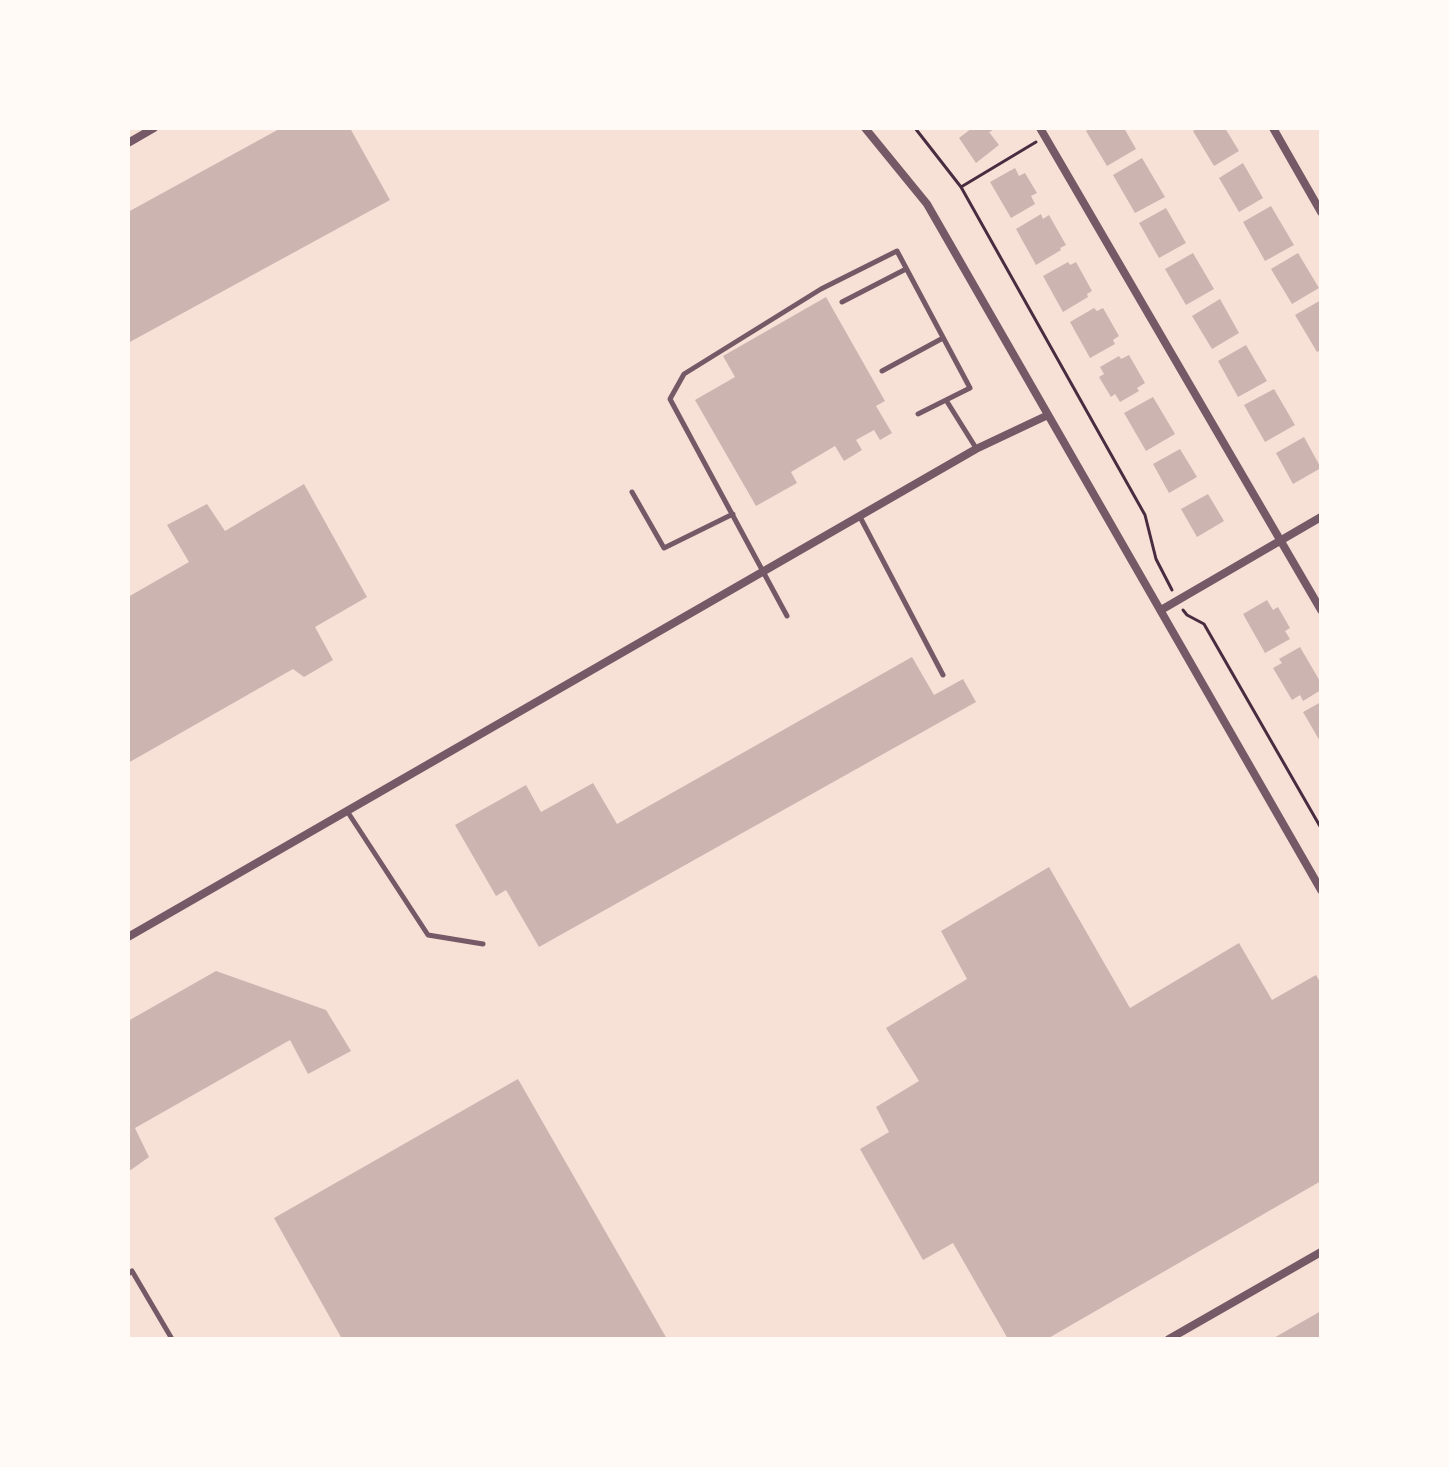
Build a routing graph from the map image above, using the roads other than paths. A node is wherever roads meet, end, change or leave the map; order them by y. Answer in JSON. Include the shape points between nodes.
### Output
{"nodes":[{"id":1,"x":154,"y":128,"type":"edge"},
{"id":2,"x":865,"y":128,"type":"edge"},
{"id":3,"x":1040,"y":128,"type":"edge"},
{"id":4,"x":1273,"y":128,"type":"edge"},
{"id":5,"x":128,"y":143,"type":"edge"},
{"id":6,"x":1321,"y":212,"type":"edge"},
{"id":7,"x":906,"y":269,"type":"junction"},
{"id":8,"x":842,"y":302,"type":"dead end"},
{"id":9,"x":943,"y":338,"type":"junction"},
{"id":10,"x":882,"y":371,"type":"dead end"},
{"id":11,"x":946,"y":400,"type":"junction"},
{"id":12,"x":918,"y":414,"type":"dead end"},
{"id":13,"x":1048,"y":415,"type":"junction"},
{"id":14,"x":976,"y":449,"type":"junction"},
{"id":15,"x":632,"y":492,"type":"dead end"},
{"id":16,"x":733,"y":514,"type":"junction"},
{"id":17,"x":860,"y":517,"type":"junction"},
{"id":18,"x":1321,"y":517,"type":"edge"},
{"id":19,"x":1281,"y":540,"type":"junction"},
{"id":20,"x":763,"y":573,"type":"junction"},
{"id":21,"x":1161,"y":610,"type":"junction"},
{"id":22,"x":1321,"y":610,"type":"edge"},
{"id":23,"x":787,"y":616,"type":"dead end"},
{"id":24,"x":943,"y":675,"type":"dead end"},
{"id":25,"x":347,"y":811,"type":"junction"},
{"id":26,"x":1321,"y":890,"type":"edge"},
{"id":27,"x":128,"y":937,"type":"edge"},
{"id":28,"x":483,"y":944,"type":"dead end"},
{"id":29,"x":1321,"y":1252,"type":"edge"},
{"id":30,"x":128,"y":1274,"type":"edge"},
{"id":31,"x":172,"y":1339,"type":"edge"},
{"id":32,"x":1169,"y":1339,"type":"edge"}],
"edges":[{"from":1,"to":5,"type":"street"},
{"from":2,"to":13,"type":"street","via":[[927,204]]},
{"from":3,"to":19,"type":"street"},
{"from":4,"to":6,"type":"street"},
{"from":7,"to":8,"type":"lane"},
{"from":7,"to":9,"type":"lane"},
{"from":7,"to":16,"type":"lane","via":[[897,251],[821,289],[684,374],[670,399]]},
{"from":9,"to":10,"type":"lane"},
{"from":9,"to":11,"type":"lane","via":[[970,388]]},
{"from":11,"to":12,"type":"lane"},
{"from":11,"to":14,"type":"lane"},
{"from":13,"to":14,"type":"street"},
{"from":13,"to":21,"type":"street"},
{"from":14,"to":17,"type":"street"},
{"from":15,"to":16,"type":"lane","via":[[664,548]]},
{"from":16,"to":20,"type":"lane"},
{"from":17,"to":20,"type":"street"},
{"from":17,"to":24,"type":"lane"},
{"from":18,"to":19,"type":"street"},
{"from":19,"to":21,"type":"street"},
{"from":19,"to":22,"type":"street"},
{"from":20,"to":23,"type":"lane"},
{"from":20,"to":25,"type":"street"},
{"from":21,"to":26,"type":"street"},
{"from":25,"to":27,"type":"street"},
{"from":25,"to":28,"type":"lane","via":[[428,935]]},
{"from":29,"to":32,"type":"street"},
{"from":30,"to":31,"type":"lane","via":[[132,1271]]}]}
